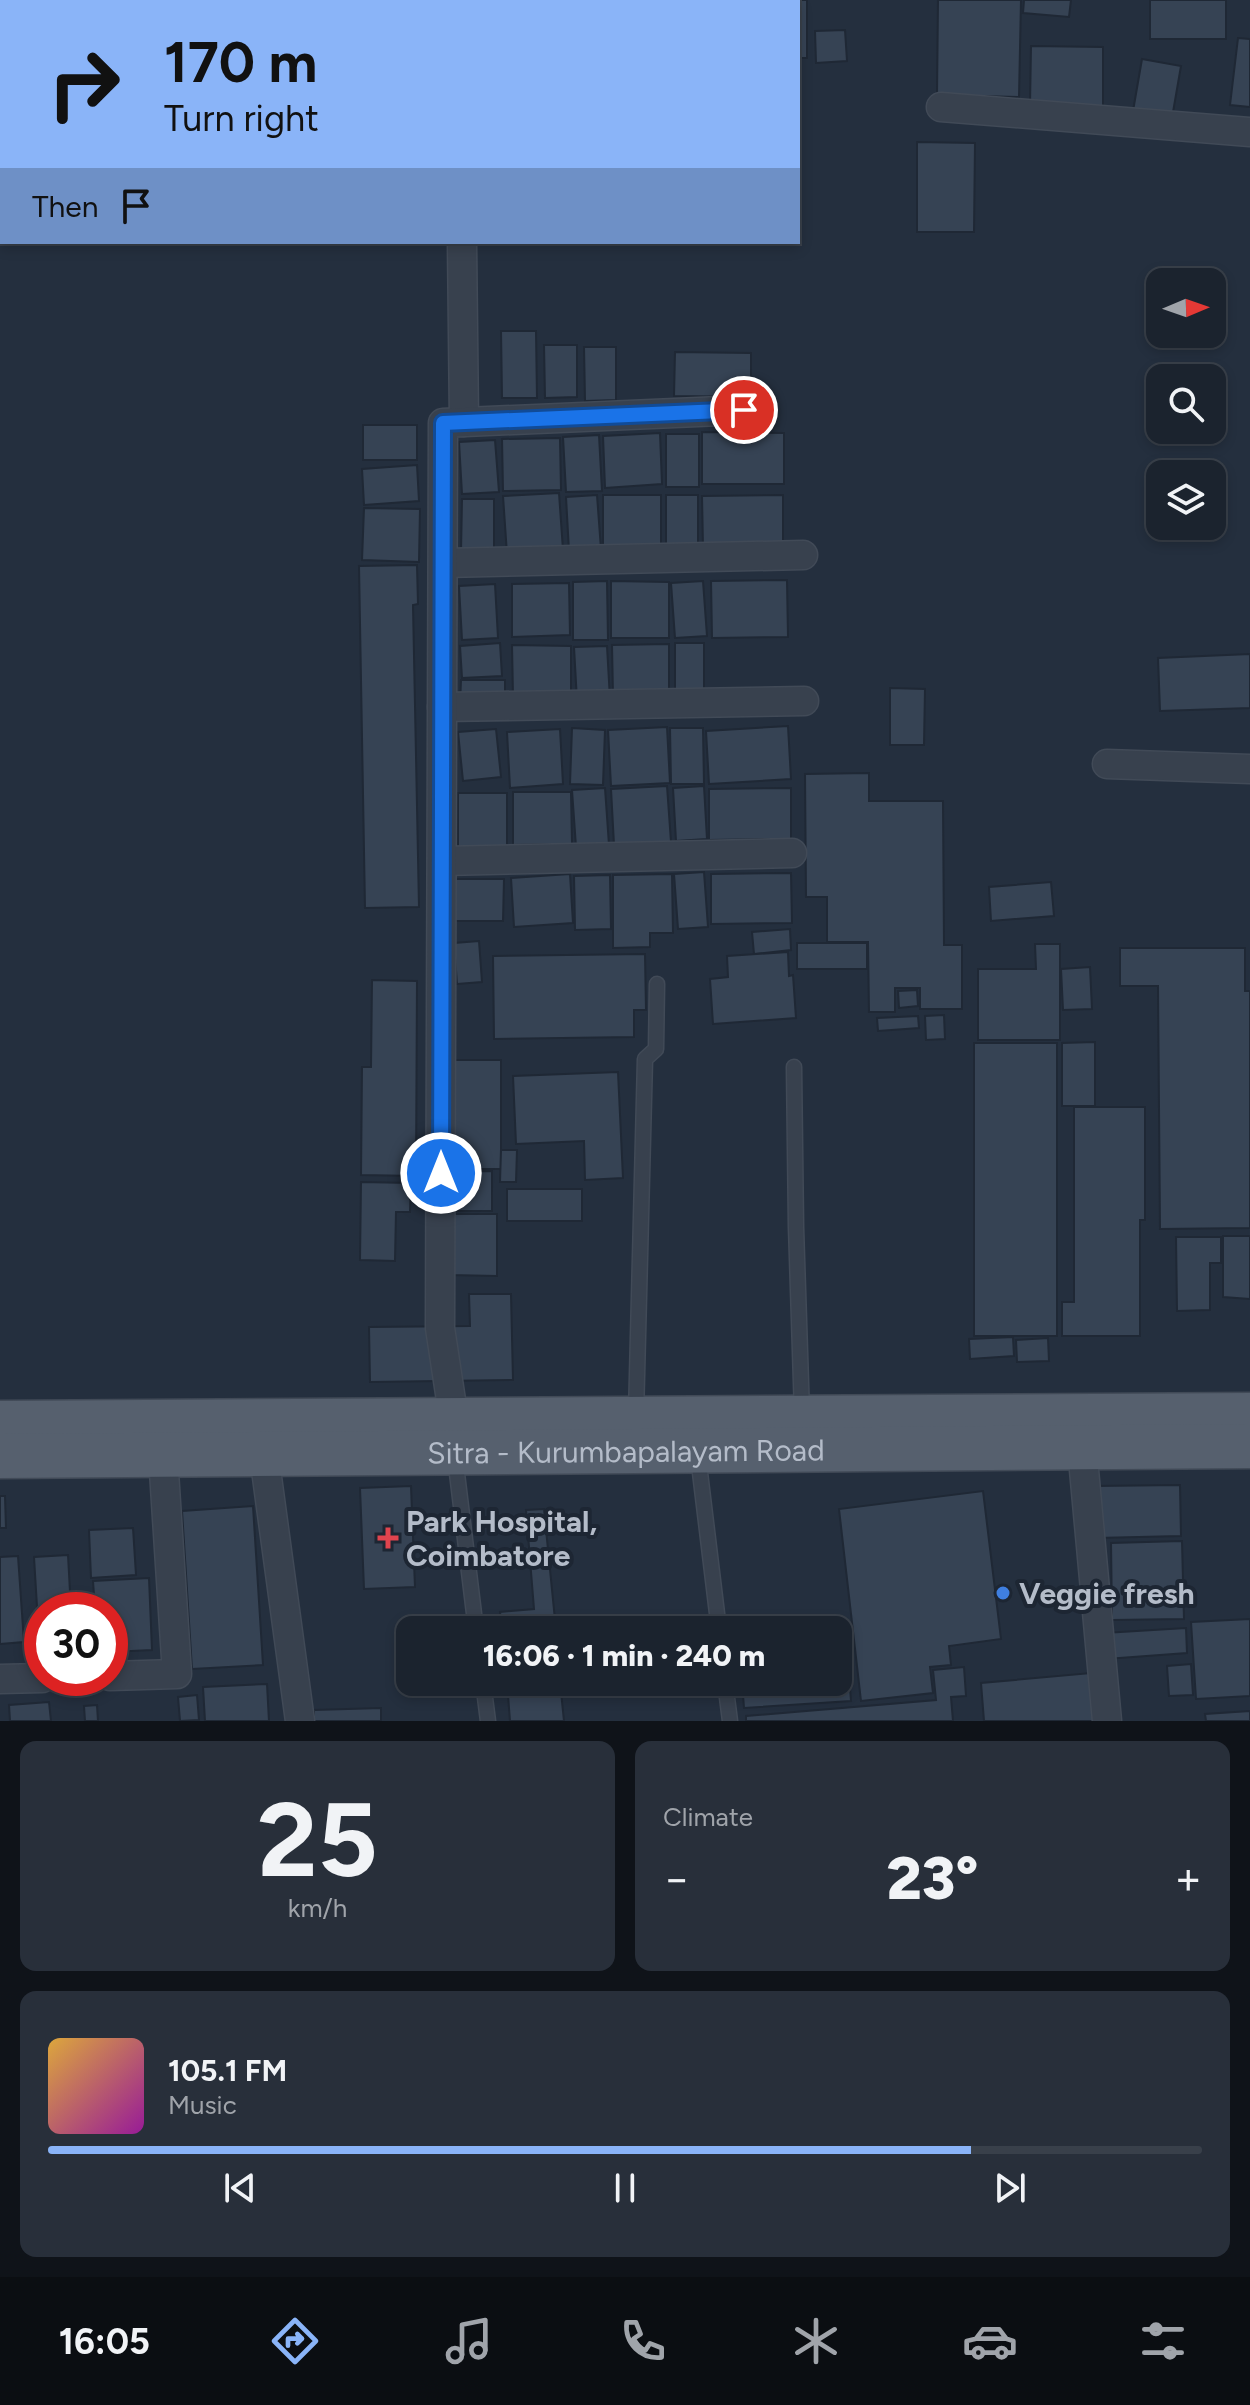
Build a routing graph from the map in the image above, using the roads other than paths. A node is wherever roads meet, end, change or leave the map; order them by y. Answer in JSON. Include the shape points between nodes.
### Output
{"nodes":[{"id":1,"x":941,"y":107,"type":"dead end"},
{"id":2,"x":1250,"y":132,"type":"edge"},
{"id":3,"x":462,"y":244,"type":"edge"},
{"id":4,"x":744,"y":410,"type":"dead end"},
{"id":5,"x":464,"y":422,"type":"junction"},
{"id":6,"x":803,"y":555,"type":"dead end"},
{"id":7,"x":443,"y":563,"type":"junction"},
{"id":8,"x":804,"y":701,"type":"dead end"},
{"id":9,"x":442,"y":707,"type":"junction"},
{"id":10,"x":1107,"y":764,"type":"dead end"},
{"id":11,"x":1250,"y":769,"type":"edge"},
{"id":12,"x":792,"y":853,"type":"dead end"},
{"id":13,"x":442,"y":861,"type":"junction"},
{"id":14,"x":657,"y":984,"type":"dead end"},
{"id":15,"x":794,"y":1067,"type":"dead end"},
{"id":16,"x":1250,"y":1415,"type":"edge"},
{"id":17,"x":802,"y":1418,"type":"junction"},
{"id":18,"x":635,"y":1419,"type":"junction"},
{"id":19,"x":0,"y":1423,"type":"edge"},
{"id":20,"x":454,"y":1436,"type":"junction"},
{"id":21,"x":1250,"y":1446,"type":"edge"},
{"id":22,"x":1082,"y":1448,"type":"junction"},
{"id":23,"x":697,"y":1452,"type":"junction"},
{"id":24,"x":264,"y":1455,"type":"junction"},
{"id":25,"x":0,"y":1456,"type":"edge"},
{"id":26,"x":163,"y":1456,"type":"junction"},
{"id":27,"x":474,"y":1616,"type":"edge"},
{"id":28,"x":717,"y":1616,"type":"edge"},
{"id":29,"x":128,"y":1675,"type":"edge"},
{"id":30,"x":24,"y":1678,"type":"edge"},
{"id":31,"x":0,"y":1679,"type":"edge"},
{"id":32,"x":485,"y":1696,"type":"edge"},
{"id":33,"x":727,"y":1696,"type":"edge"},
{"id":34,"x":300,"y":1721,"type":"edge"},
{"id":35,"x":488,"y":1721,"type":"edge"},
{"id":36,"x":730,"y":1721,"type":"edge"},
{"id":37,"x":1107,"y":1721,"type":"edge"}],
"edges":[{"from":1,"to":2,"type":"street"},
{"from":3,"to":5,"type":"street"},
{"from":4,"to":5,"type":"street"},
{"from":5,"to":7,"type":"street","via":[[443,423]]},
{"from":6,"to":7,"type":"street"},
{"from":7,"to":9,"type":"street"},
{"from":8,"to":9,"type":"street"},
{"from":9,"to":13,"type":"street"},
{"from":10,"to":11,"type":"street"},
{"from":12,"to":13,"type":"street"},
{"from":13,"to":20,"type":"street","via":[[440,1328]]},
{"from":14,"to":18,"type":"lane","via":[[656,1049],[645,1059]]},
{"from":15,"to":17,"type":"lane"},
{"from":16,"to":17,"type":"main road","name":"Sitra - Kurumbapalayam Road"},
{"from":17,"to":18,"type":"main road","name":"Sitra - Kurumbapalayam Road"},
{"from":18,"to":20,"type":"main road","name":"Sitra - Kurumbapalayam Road"},
{"from":19,"to":20,"type":"main road","name":"Sitra - Kurumbapalayam Road"},
{"from":20,"to":23,"type":"main road","name":"Sitra - Kurumbapalayam Road"},
{"from":20,"to":24,"type":"main road","name":"Sitra - Kurumbapalayam Road"},
{"from":20,"to":27,"type":"lane"},
{"from":21,"to":22,"type":"main road","name":"Sitra - Kurumbapalayam Road"},
{"from":22,"to":23,"type":"main road","name":"Sitra - Kurumbapalayam Road"},
{"from":22,"to":37,"type":"street"},
{"from":23,"to":28,"type":"lane"},
{"from":24,"to":26,"type":"main road","name":"Sitra - Kurumbapalayam Road"},
{"from":24,"to":34,"type":"street"},
{"from":25,"to":26,"type":"main road","name":"Sitra - Kurumbapalayam Road"},
{"from":26,"to":29,"type":"street","via":[[177,1674]]},
{"from":30,"to":31,"type":"street"},
{"from":32,"to":35,"type":"lane"},
{"from":33,"to":36,"type":"lane"}]}
